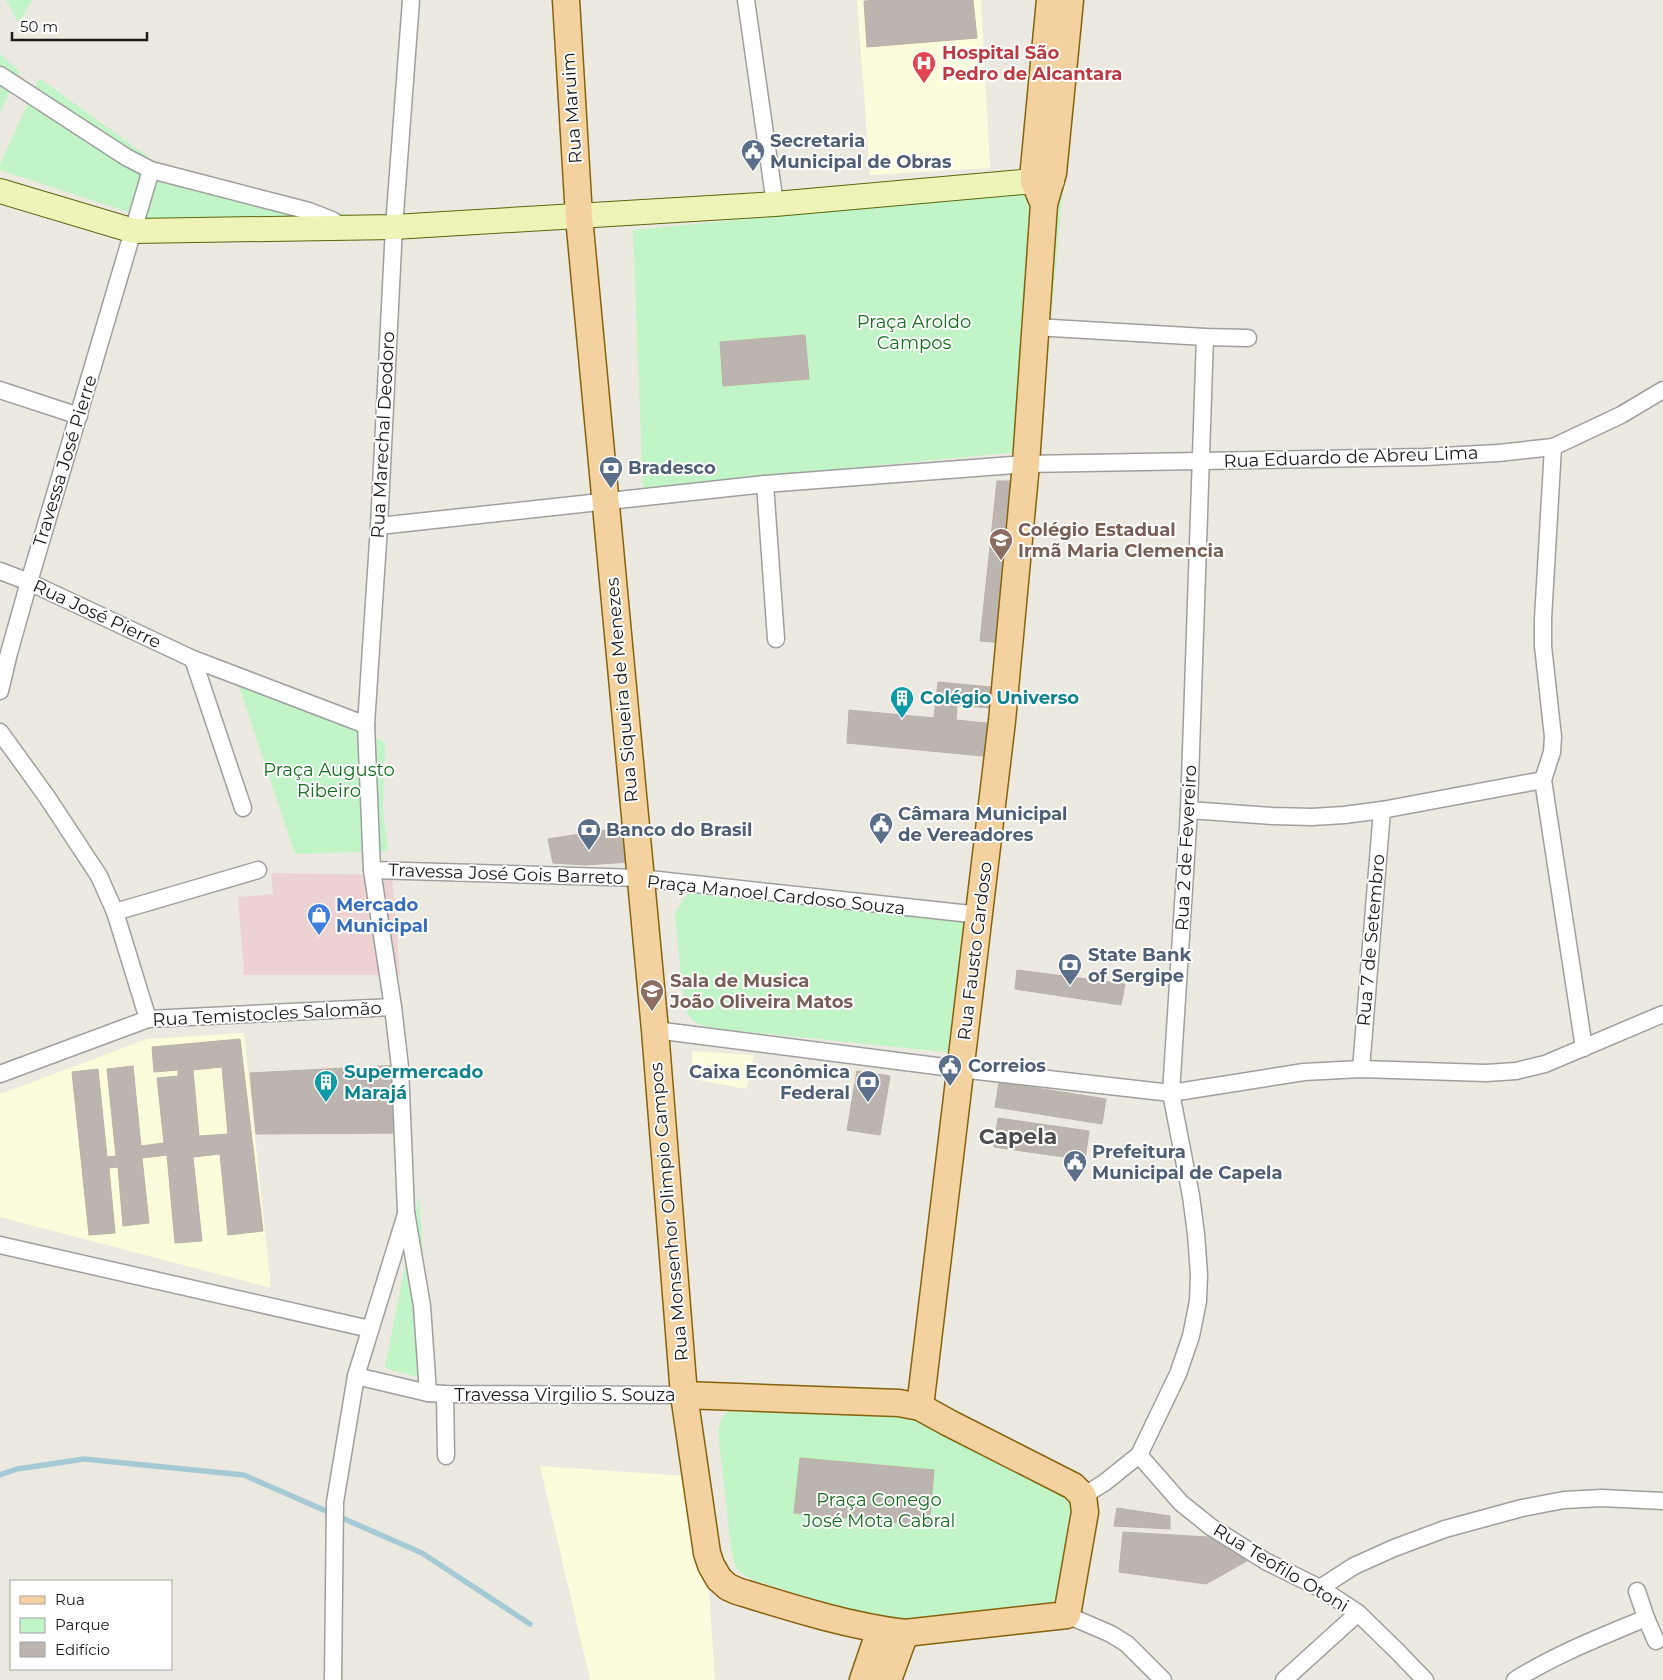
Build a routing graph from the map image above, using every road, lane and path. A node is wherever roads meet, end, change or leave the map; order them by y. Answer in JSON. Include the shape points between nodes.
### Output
{"nodes":[{"id":1,"x":411,"y":0,"type":"edge"},
{"id":2,"x":566,"y":0,"type":"edge"},
{"id":3,"x":746,"y":0,"type":"edge"},
{"id":4,"x":1050,"y":0,"type":"edge"},
{"id":5,"x":1070,"y":0,"type":"edge"},
{"id":6,"x":0,"y":75,"type":"edge"},
{"id":7,"x":152,"y":170,"type":"junction"},
{"id":8,"x":1043,"y":189,"type":"junction"},
{"id":9,"x":0,"y":191,"type":"edge"},
{"id":10,"x":775,"y":204,"type":"junction"},
{"id":11,"x":579,"y":217,"type":"junction"},
{"id":12,"x":394,"y":227,"type":"junction"},
{"id":13,"x":344,"y":228,"type":"junction"},
{"id":14,"x":134,"y":231,"type":"junction"},
{"id":15,"x":1035,"y":327,"type":"junction"},
{"id":16,"x":1206,"y":337,"type":"junction"},
{"id":17,"x":1248,"y":338,"type":"dead end"},
{"id":18,"x":0,"y":390,"type":"edge"},
{"id":19,"x":1663,"y":390,"type":"edge"},
{"id":20,"x":79,"y":416,"type":"junction"},
{"id":21,"x":1553,"y":447,"type":"junction"},
{"id":22,"x":1201,"y":461,"type":"junction"},
{"id":23,"x":1026,"y":464,"type":"junction"},
{"id":24,"x":765,"y":484,"type":"junction"},
{"id":25,"x":605,"y":502,"type":"junction"},
{"id":26,"x":379,"y":526,"type":"junction"},
{"id":27,"x":0,"y":571,"type":"edge"},
{"id":28,"x":29,"y":582,"type":"junction"},
{"id":29,"x":776,"y":639,"type":"dead end"},
{"id":30,"x":193,"y":660,"type":"junction"},
{"id":31,"x":0,"y":691,"type":"edge"},
{"id":32,"x":366,"y":725,"type":"junction"},
{"id":33,"x":0,"y":732,"type":"edge"},
{"id":34,"x":1543,"y":780,"type":"junction"},
{"id":35,"x":243,"y":808,"type":"dead end"},
{"id":36,"x":1189,"y":810,"type":"junction"},
{"id":37,"x":1382,"y":810,"type":"junction"},
{"id":38,"x":258,"y":870,"type":"dead end"},
{"id":39,"x":372,"y":870,"type":"junction"},
{"id":40,"x":640,"y":878,"type":"junction"},
{"id":41,"x":115,"y":912,"type":"junction"},
{"id":42,"x":980,"y":916,"type":"junction"},
{"id":43,"x":393,"y":1007,"type":"junction"},
{"id":44,"x":1663,"y":1014,"type":"edge"},
{"id":45,"x":148,"y":1019,"type":"junction"},
{"id":46,"x":655,"y":1030,"type":"junction"},
{"id":47,"x":1584,"y":1048,"type":"junction"},
{"id":48,"x":960,"y":1069,"type":"junction"},
{"id":49,"x":1361,"y":1069,"type":"junction"},
{"id":50,"x":0,"y":1074,"type":"edge"},
{"id":51,"x":1171,"y":1093,"type":"junction"},
{"id":52,"x":406,"y":1212,"type":"junction"},
{"id":53,"x":0,"y":1245,"type":"edge"},
{"id":54,"x":370,"y":1329,"type":"junction"},
{"id":55,"x":356,"y":1376,"type":"junction"},
{"id":56,"x":428,"y":1393,"type":"junction"},
{"id":57,"x":445,"y":1394,"type":"junction"},
{"id":58,"x":684,"y":1395,"type":"junction"},
{"id":59,"x":920,"y":1407,"type":"junction"},
{"id":60,"x":1139,"y":1455,"type":"junction"},
{"id":61,"x":446,"y":1456,"type":"dead end"},
{"id":62,"x":1083,"y":1496,"type":"junction"},
{"id":63,"x":1663,"y":1501,"type":"edge"},
{"id":64,"x":1320,"y":1588,"type":"junction"},
{"id":65,"x":1637,"y":1591,"type":"dead end"},
{"id":66,"x":1358,"y":1613,"type":"junction"},
{"id":67,"x":1067,"y":1615,"type":"junction"},
{"id":68,"x":1646,"y":1618,"type":"junction"},
{"id":69,"x":880,"y":1630,"type":"junction"},
{"id":70,"x":905,"y":1633,"type":"junction"},
{"id":71,"x":1656,"y":1641,"type":"dead end"},
{"id":72,"x":333,"y":1680,"type":"edge"},
{"id":73,"x":863,"y":1680,"type":"edge"},
{"id":74,"x":888,"y":1680,"type":"edge"},
{"id":75,"x":1163,"y":1680,"type":"edge"},
{"id":76,"x":1284,"y":1680,"type":"edge"},
{"id":77,"x":1425,"y":1680,"type":"edge"},
{"id":78,"x":1515,"y":1680,"type":"edge"}],
"edges":[{"from":1,"to":12,"type":"street","name":"Rua Marechal Deodoro"},
{"from":2,"to":11,"type":"main road","name":"Rua Maruim"},
{"from":3,"to":10,"type":"street"},
{"from":4,"to":8,"type":"main road"},
{"from":5,"to":8,"type":"main road"},
{"from":6,"to":7,"type":"street","via":[[126,158]]},
{"from":7,"to":13,"type":"street","via":[[309,211]]},
{"from":7,"to":14,"type":"street","name":"Travessa José Pierre"},
{"from":8,"to":10,"type":"street"},
{"from":8,"to":15,"type":"main road"},
{"from":9,"to":14,"type":"street"},
{"from":10,"to":11,"type":"street"},
{"from":11,"to":12,"type":"street"},
{"from":11,"to":25,"type":"main road"},
{"from":12,"to":13,"type":"street"},
{"from":12,"to":26,"type":"street","name":"Rua Marechal Deodoro"},
{"from":13,"to":14,"type":"street"},
{"from":14,"to":20,"type":"street","name":"Travessa José Pierre"},
{"from":15,"to":16,"type":"street"},
{"from":15,"to":23,"type":"main road"},
{"from":16,"to":17,"type":"street"},
{"from":16,"to":22,"type":"street","name":"Rua 2 de Fevereiro"},
{"from":18,"to":20,"type":"street"},
{"from":19,"to":21,"type":"street","name":"Rua Eduardo de Abreu Lima","via":[[1621,415]]},
{"from":20,"to":28,"type":"street","name":"Travessa José Pierre"},
{"from":21,"to":22,"type":"street","name":"Rua Eduardo de Abreu Lima","via":[[1425,457]]},
{"from":21,"to":34,"type":"street","via":[[1543,619],[1552,752]]},
{"from":22,"to":23,"type":"street","name":"Rua Eduardo de Abreu Lima"},
{"from":22,"to":36,"type":"street","name":"Rua 2 de Fevereiro"},
{"from":23,"to":24,"type":"street"},
{"from":23,"to":42,"type":"main road","name":"Rua Fausto Cardoso"},
{"from":24,"to":25,"type":"street"},
{"from":24,"to":29,"type":"street"},
{"from":25,"to":26,"type":"street"},
{"from":25,"to":40,"type":"main road","name":"Rua Siqueira de Menezes"},
{"from":26,"to":32,"type":"street","name":"Rua Marechal Deodoro"},
{"from":27,"to":28,"type":"street","name":"Rua José Pierre"},
{"from":28,"to":30,"type":"street","name":"Rua José Pierre"},
{"from":28,"to":31,"type":"street","name":"Travessa José Pierre"},
{"from":30,"to":32,"type":"street"},
{"from":30,"to":35,"type":"street"},
{"from":32,"to":39,"type":"street","name":"Rua Marechal Deodoro"},
{"from":33,"to":41,"type":"street","via":[[98,876]]},
{"from":34,"to":37,"type":"street"},
{"from":34,"to":47,"type":"street"},
{"from":36,"to":37,"type":"street","via":[[1312,816]]},
{"from":36,"to":51,"type":"street","name":"Rua 2 de Fevereiro"},
{"from":37,"to":49,"type":"street","name":"Rua 7 de Setembro"},
{"from":38,"to":41,"type":"street"},
{"from":39,"to":40,"type":"street","name":"Travessa José Gois Barreto"},
{"from":39,"to":43,"type":"street","name":"Rua Marechal Deodoro"},
{"from":40,"to":42,"type":"street","name":"Praça Manoel Cardoso Souza"},
{"from":40,"to":46,"type":"main road","name":"Praça Manoel Cardoso Souza"},
{"from":41,"to":45,"type":"street"},
{"from":42,"to":48,"type":"main road","name":"Rua Fausto Cardoso"},
{"from":43,"to":45,"type":"street","name":"Rua Temistocles Salomão"},
{"from":43,"to":52,"type":"street","name":"Rua Marechal Deodoro","via":[[401,1076]]},
{"from":44,"to":47,"type":"street"},
{"from":45,"to":50,"type":"street","name":"Rua Temistocles Salomão"},
{"from":46,"to":48,"type":"street"},
{"from":46,"to":58,"type":"main road","name":"Rua Monsenhor Olimpio Campos"},
{"from":47,"to":49,"type":"street","via":[[1545,1064],[1516,1071]]},
{"from":48,"to":51,"type":"street"},
{"from":48,"to":59,"type":"main road","name":"Rua Fausto Cardoso"},
{"from":49,"to":51,"type":"street","via":[[1304,1072]]},
{"from":51,"to":60,"type":"street","name":"Rua 2 de Fevereiro","via":[[1196,1234],[1198,1301],[1178,1374]]},
{"from":52,"to":54,"type":"street"},
{"from":52,"to":56,"type":"street","via":[[422,1306]]},
{"from":53,"to":54,"type":"street"},
{"from":54,"to":55,"type":"street"},
{"from":55,"to":56,"type":"street","name":"Travessa Virgilio S. Souza"},
{"from":55,"to":72,"type":"street","via":[[335,1502]]},
{"from":56,"to":57,"type":"street","name":"Travessa Virgilio S. Souza"},
{"from":57,"to":58,"type":"street","name":"Travessa Virgilio S. Souza"},
{"from":57,"to":61,"type":"street","name":"Travessa Virgilio S. Souza"},
{"from":58,"to":59,"type":"main road","via":[[898,1403]]},
{"from":58,"to":69,"type":"main road","via":[[707,1553],[718,1579],[737,1592]]},
{"from":59,"to":62,"type":"main road","via":[[1073,1486]]},
{"from":60,"to":62,"type":"street","name":"Rua 2 de Fevereiro"},
{"from":60,"to":64,"type":"street","name":"Rua Teofilo Otoni","via":[[1181,1504],[1211,1527],[1267,1562]]},
{"from":62,"to":67,"type":"main road","via":[[1085,1512]]},
{"from":63,"to":64,"type":"street","via":[[1602,1498],[1564,1500],[1522,1508],[1394,1548],[1354,1566]]},
{"from":64,"to":66,"type":"street","name":"Rua Teofilo Otoni"},
{"from":65,"to":68,"type":"street"},
{"from":66,"to":76,"type":"street"},
{"from":66,"to":77,"type":"street","name":"Rua Teofilo Otoni"},
{"from":67,"to":70,"type":"main road"},
{"from":67,"to":75,"type":"street","via":[[1127,1644]]},
{"from":68,"to":71,"type":"street"},
{"from":68,"to":78,"type":"street","via":[[1562,1653]]},
{"from":69,"to":70,"type":"main road"},
{"from":69,"to":73,"type":"main road"},
{"from":70,"to":74,"type":"main road"}]}
